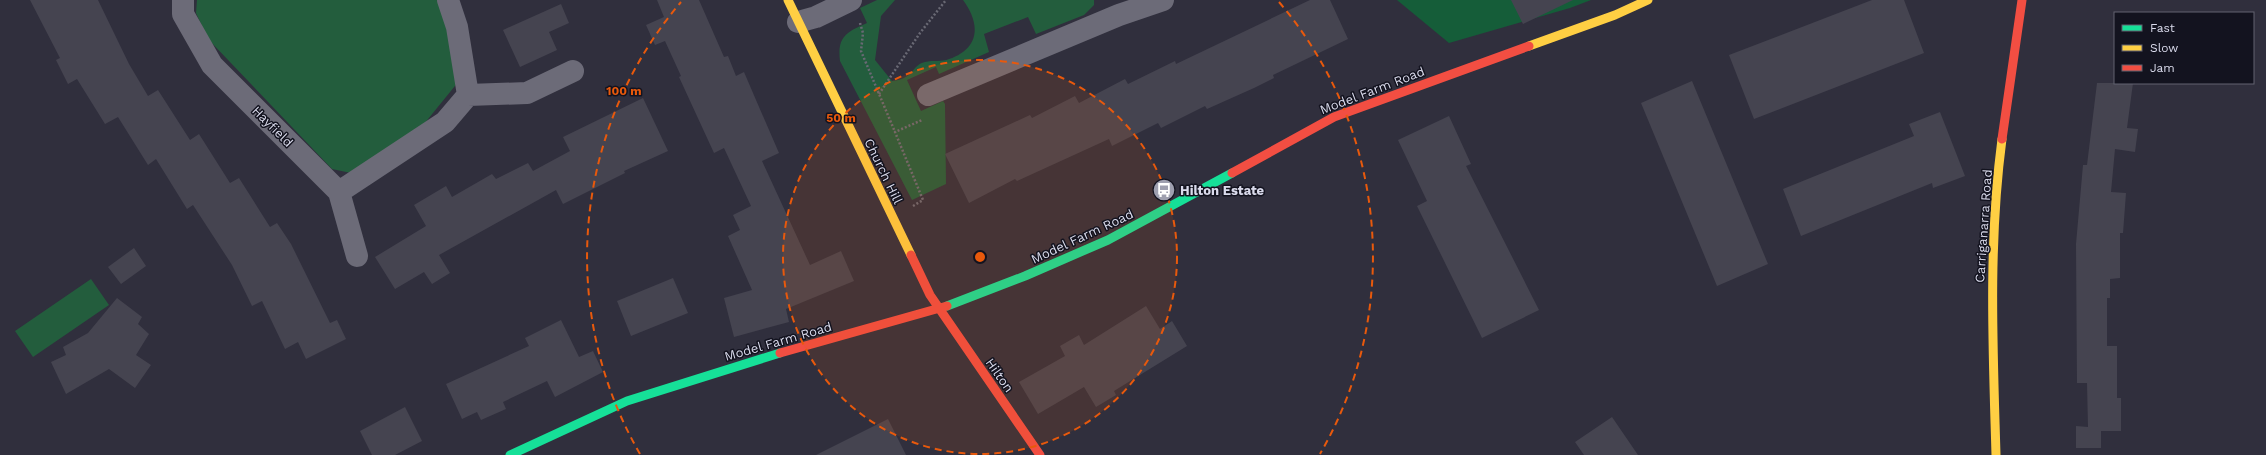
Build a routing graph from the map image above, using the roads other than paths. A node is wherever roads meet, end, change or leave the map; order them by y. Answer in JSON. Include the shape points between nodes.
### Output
{"nodes":[{"id":1,"x":182,"y":0,"type":"edge"},
{"id":2,"x":448,"y":0,"type":"edge"},
{"id":3,"x":788,"y":0,"type":"edge"},
{"id":4,"x":1163,"y":0,"type":"edge"},
{"id":5,"x":1648,"y":0,"type":"edge"},
{"id":6,"x":2022,"y":0,"type":"edge"},
{"id":7,"x":1115,"y":8,"type":"edge"},
{"id":8,"x":855,"y":10,"type":"edge"},
{"id":9,"x":798,"y":22,"type":"junction"},
{"id":10,"x":573,"y":71,"type":"dead end"},
{"id":11,"x":468,"y":95,"type":"junction"},
{"id":12,"x":928,"y":95,"type":"dead end"},
{"id":13,"x":339,"y":192,"type":"junction"},
{"id":14,"x":357,"y":256,"type":"dead end"},
{"id":15,"x":938,"y":309,"type":"junction"},
{"id":16,"x":510,"y":455,"type":"edge"},
{"id":17,"x":1040,"y":455,"type":"edge"},
{"id":18,"x":1996,"y":455,"type":"edge"}],
"edges":[{"from":1,"to":13,"type":"street","name":"Hayfield","via":[[183,14],[212,65]]},
{"from":2,"to":11,"type":"street","via":[[457,27]]},
{"from":3,"to":9,"type":"main road","name":"Church Hill"},
{"from":4,"to":7,"type":"street"},
{"from":5,"to":15,"type":"main road","name":"Model Farm Road","via":[[1334,117],[1108,240],[1025,276]]},
{"from":6,"to":18,"type":"main road","name":"Carriganarra Road","via":[[1996,192],[1993,240],[1991,292]]},
{"from":7,"to":12,"type":"street"},
{"from":8,"to":9,"type":"street","via":[[816,16]]},
{"from":9,"to":15,"type":"main road","name":"Church Hill"},
{"from":10,"to":11,"type":"street","via":[[527,93]]},
{"from":11,"to":13,"type":"street","via":[[445,122]]},
{"from":13,"to":14,"type":"street","name":"Hayfield"},
{"from":15,"to":16,"type":"main road","name":"Model Farm Road","via":[[667,387],[586,418]]},
{"from":15,"to":17,"type":"main road","name":"Hilton"}]}
